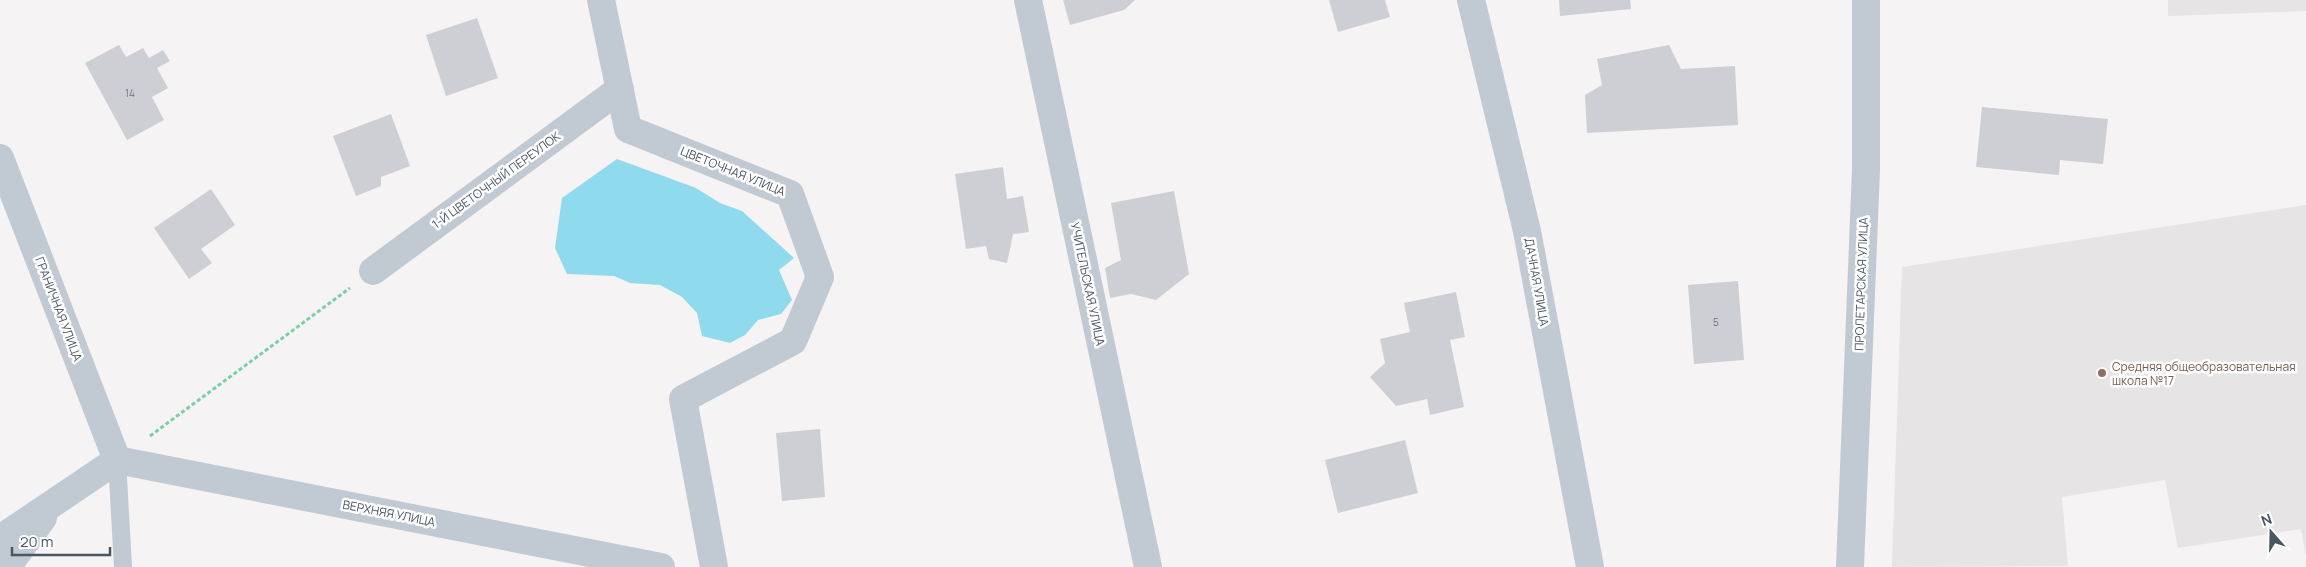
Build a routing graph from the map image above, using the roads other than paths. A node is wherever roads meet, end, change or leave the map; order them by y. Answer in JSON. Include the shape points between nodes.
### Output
{"nodes":[{"id":1,"x":601,"y":0,"type":"edge"},
{"id":2,"x":1028,"y":0,"type":"edge"},
{"id":3,"x":1471,"y":0,"type":"edge"},
{"id":4,"x":1866,"y":0,"type":"edge"},
{"id":5,"x":620,"y":89,"type":"junction"},
{"id":6,"x":0,"y":158,"type":"edge"},
{"id":7,"x":373,"y":271,"type":"road end"},
{"id":8,"x":118,"y":460,"type":"junction"},
{"id":9,"x":54,"y":503,"type":"junction"},
{"id":10,"x":0,"y":539,"type":"edge"},
{"id":11,"x":7,"y":567,"type":"edge"},
{"id":12,"x":123,"y":567,"type":"edge"},
{"id":13,"x":661,"y":567,"type":"edge"},
{"id":14,"x":714,"y":567,"type":"edge"},
{"id":15,"x":1148,"y":567,"type":"edge"},
{"id":16,"x":1590,"y":567,"type":"edge"},
{"id":17,"x":1850,"y":567,"type":"edge"}],
"edges":[{"from":1,"to":5,"type":"street","name":"ЦВЕТОЧНАЯ УЛИЦА"},
{"from":2,"to":15,"type":"street","name":"УЧИТЕЛЬСКАЯ УЛИЦА"},
{"from":3,"to":16,"type":"street","name":"ДАЧНАЯ УЛИЦА","via":[[1528,231]]},
{"from":4,"to":17,"type":"street","name":"ПРОЛЕТАРСКАЯ УЛИЦА","via":[[1866,169]]},
{"from":5,"to":7,"type":"street","name":"1-Й ЦВЕТОЧНЫЙ ПЕРЕУЛОК"},
{"from":5,"to":14,"type":"street","name":"ЦВЕТОЧНАЯ УЛИЦА","via":[[628,129],[790,194],[820,277],[793,341],[683,399]]},
{"from":6,"to":8,"type":"street","name":"ГРАНИЧНАЯ УЛИЦА"},
{"from":8,"to":9,"type":"street"},
{"from":8,"to":12,"type":"lane"},
{"from":8,"to":13,"type":"street","name":"ВЕРХНЯЯ УЛИЦА"},
{"from":9,"to":10,"type":"street"},
{"from":9,"to":11,"type":"street"}]}
